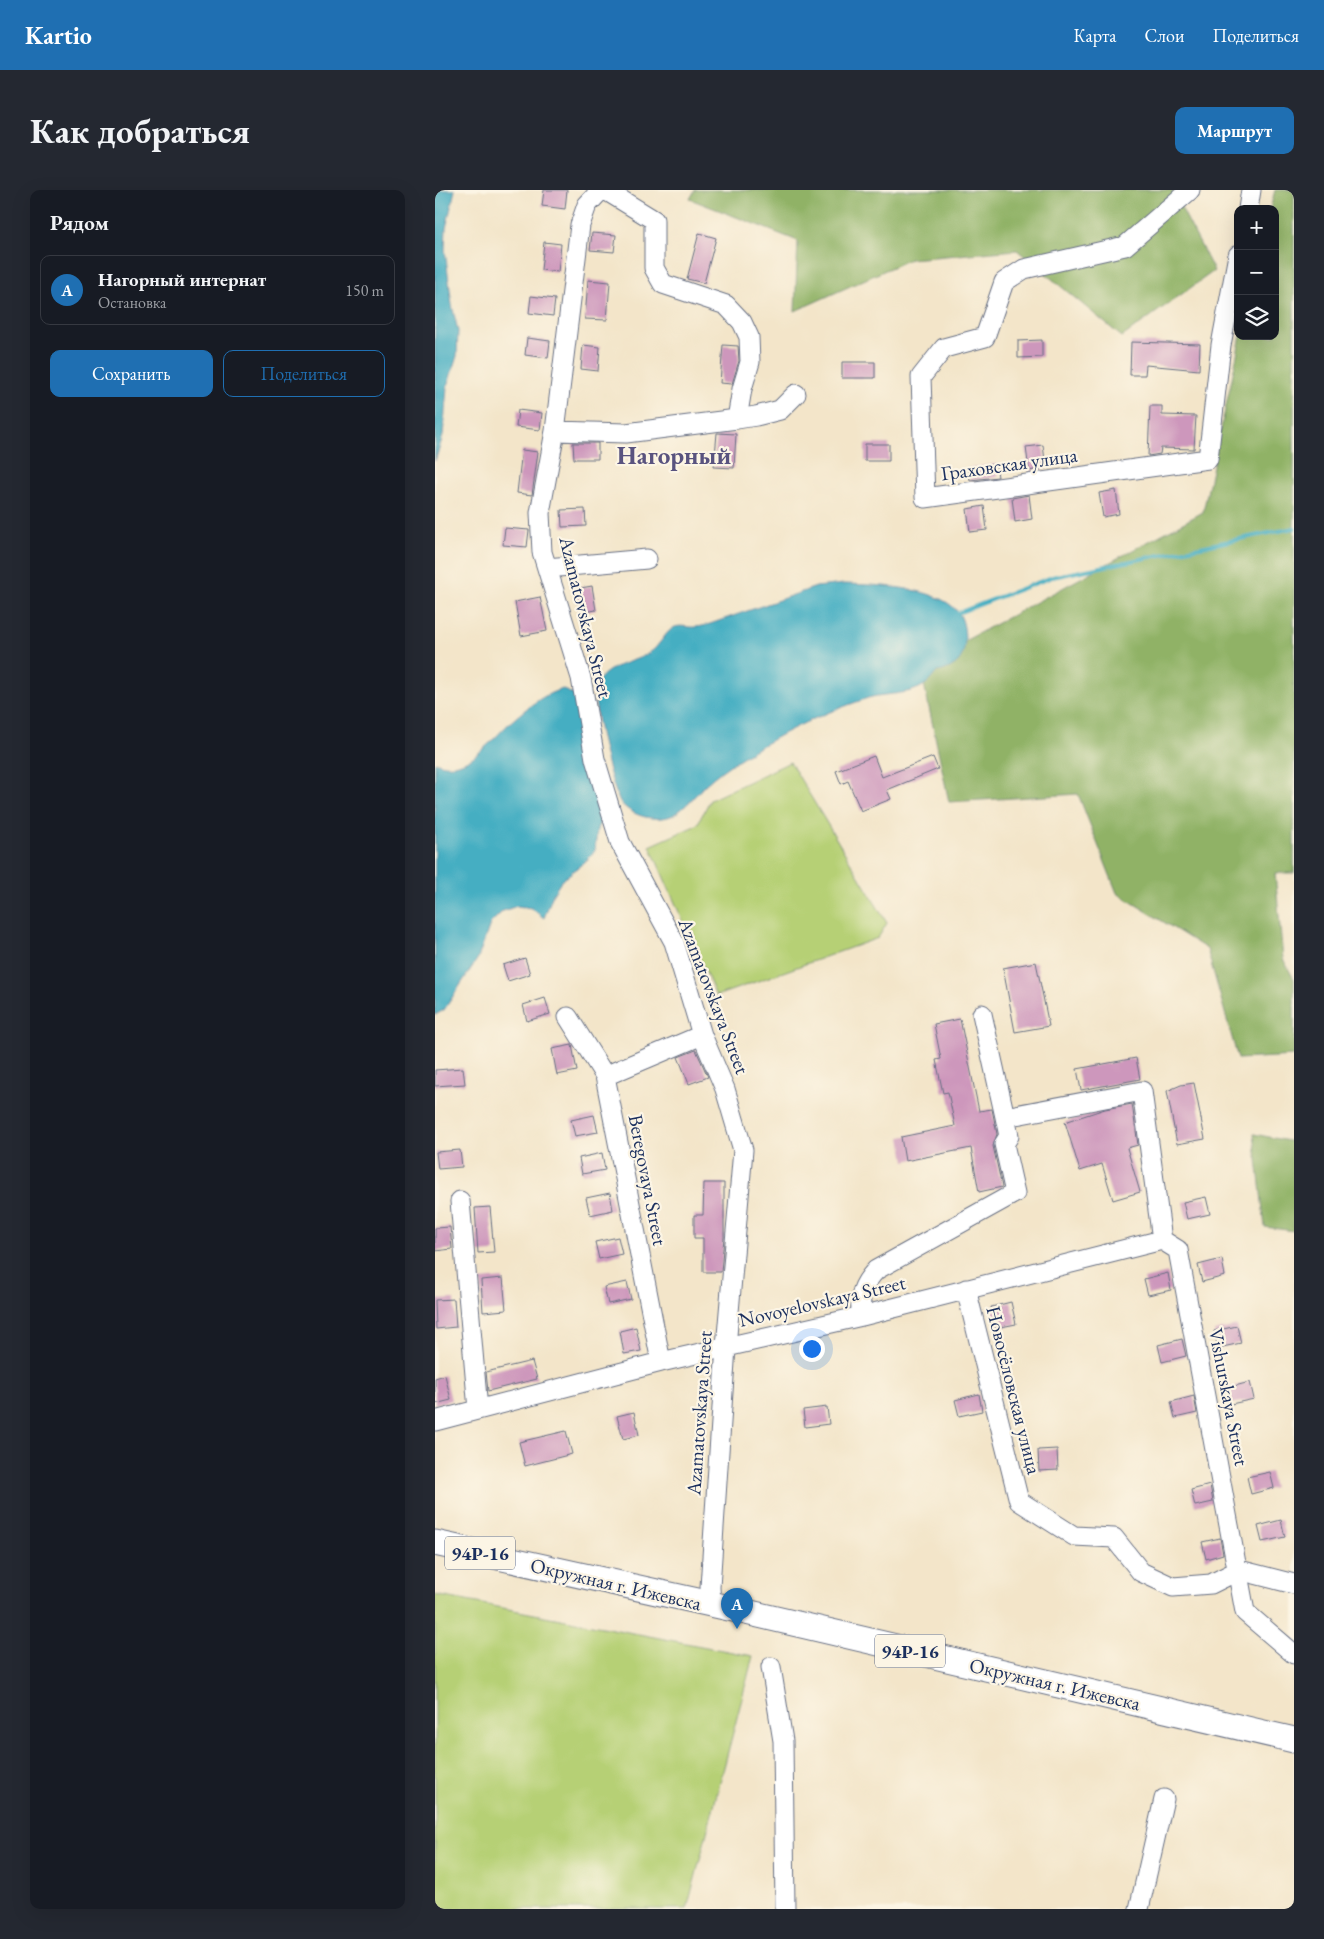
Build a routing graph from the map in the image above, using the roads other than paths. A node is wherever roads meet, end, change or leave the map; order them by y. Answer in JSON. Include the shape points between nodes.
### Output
{"nodes":[{"id":1,"x":603,"y":190,"type":"edge"},
{"id":2,"x":1190,"y":190,"type":"edge"},
{"id":3,"x":1251,"y":190,"type":"edge"},
{"id":4,"x":1248,"y":205,"type":"edge"},
{"id":5,"x":1234,"y":277,"type":"edge"},
{"id":6,"x":796,"y":394,"type":"dead end"},
{"id":7,"x":737,"y":419,"type":"junction"},
{"id":8,"x":555,"y":431,"type":"junction"},
{"id":9,"x":647,"y":558,"type":"dead end"},
{"id":10,"x":547,"y":568,"type":"junction"},
{"id":11,"x":982,"y":1014,"type":"dead end"},
{"id":12,"x":568,"y":1017,"type":"dead end"},
{"id":13,"x":702,"y":1035,"type":"junction"},
{"id":14,"x":605,"y":1076,"type":"junction"},
{"id":15,"x":1005,"y":1117,"type":"junction"},
{"id":16,"x":460,"y":1201,"type":"dead end"},
{"id":17,"x":1162,"y":1240,"type":"junction"},
{"id":18,"x":966,"y":1289,"type":"junction"},
{"id":19,"x":862,"y":1316,"type":"junction"},
{"id":20,"x":726,"y":1347,"type":"junction"},
{"id":21,"x":661,"y":1362,"type":"junction"},
{"id":22,"x":478,"y":1410,"type":"junction"},
{"id":23,"x":435,"y":1421,"type":"edge"},
{"id":24,"x":435,"y":1543,"type":"edge"},
{"id":25,"x":1239,"y":1570,"type":"junction"},
{"id":26,"x":1294,"y":1584,"type":"edge"},
{"id":27,"x":711,"y":1605,"type":"junction"},
{"id":28,"x":1294,"y":1654,"type":"edge"},
{"id":29,"x":771,"y":1667,"type":"dead end"},
{"id":30,"x":1294,"y":1740,"type":"edge"},
{"id":31,"x":1164,"y":1799,"type":"dead end"},
{"id":32,"x":785,"y":1909,"type":"edge"},
{"id":33,"x":1139,"y":1909,"type":"edge"}],
"edges":[{"from":1,"to":7,"type":"street","via":[[654,220],[654,268],[663,284],[725,305],[742,322],[749,337],[750,362]]},
{"from":1,"to":8,"type":"street","name":"Azamatovskaya Street","via":[[587,205],[580,225]]},
{"from":2,"to":5,"type":"street","name":"Граховская улица","via":[[1125,246],[1024,269],[1004,282],[985,337],[944,348],[921,377],[925,498],[1208,459],[1221,345]]},
{"from":3,"to":4,"type":"street"},
{"from":6,"to":7,"type":"street","via":[[780,410]]},
{"from":7,"to":8,"type":"street","via":[[626,433]]},
{"from":8,"to":10,"type":"street","name":"Azamatovskaya Street","via":[[539,513],[542,552]]},
{"from":9,"to":10,"type":"street"},
{"from":10,"to":13,"type":"street","name":"Azamatovskaya Street","via":[[581,678],[595,759],[620,842],[674,942]]},
{"from":11,"to":15,"type":"street"},
{"from":12,"to":14,"type":"street","name":"Beregovaya Street"},
{"from":13,"to":14,"type":"street"},
{"from":13,"to":20,"type":"street","name":"Azamatovskaya Street","via":[[725,1089],[743,1150]]},
{"from":14,"to":21,"type":"street","name":"Beregovaya Street"},
{"from":15,"to":17,"type":"street","via":[[1142,1091]]},
{"from":15,"to":19,"type":"street","via":[[1009,1136],[1004,1144],[1015,1193],[876,1270],[866,1281],[859,1303]]},
{"from":16,"to":22,"type":"street"},
{"from":17,"to":18,"type":"street","name":"Novoyelovskaya Street"},
{"from":17,"to":25,"type":"street","name":"Vishurskaya Street","via":[[1178,1250]]},
{"from":18,"to":19,"type":"street","name":"Novoyelovskaya Street"},
{"from":18,"to":25,"type":"street","name":"Новосёловская улица","via":[[1019,1501],[1074,1536],[1114,1538],[1141,1572],[1173,1587],[1211,1584]]},
{"from":19,"to":20,"type":"street","name":"Novoyelovskaya Street"},
{"from":20,"to":21,"type":"street","name":"Novoyelovskaya Street"},
{"from":20,"to":27,"type":"street","name":"Azamatovskaya Street"},
{"from":21,"to":22,"type":"street","name":"Novoyelovskaya Street"},
{"from":22,"to":23,"type":"street","name":"Novoyelovskaya Street"},
{"from":24,"to":27,"type":"main road","name":"Окружная г. Ижевска","number":"94Р-16"},
{"from":25,"to":26,"type":"street"},
{"from":25,"to":28,"type":"street","name":"Vishurskaya Street","via":[[1245,1612]]},
{"from":27,"to":30,"type":"main road","name":"Окружная г. Ижевска","number":"94Р-16"},
{"from":29,"to":32,"type":"street","via":[[783,1742]]},
{"from":31,"to":33,"type":"street"}]}
